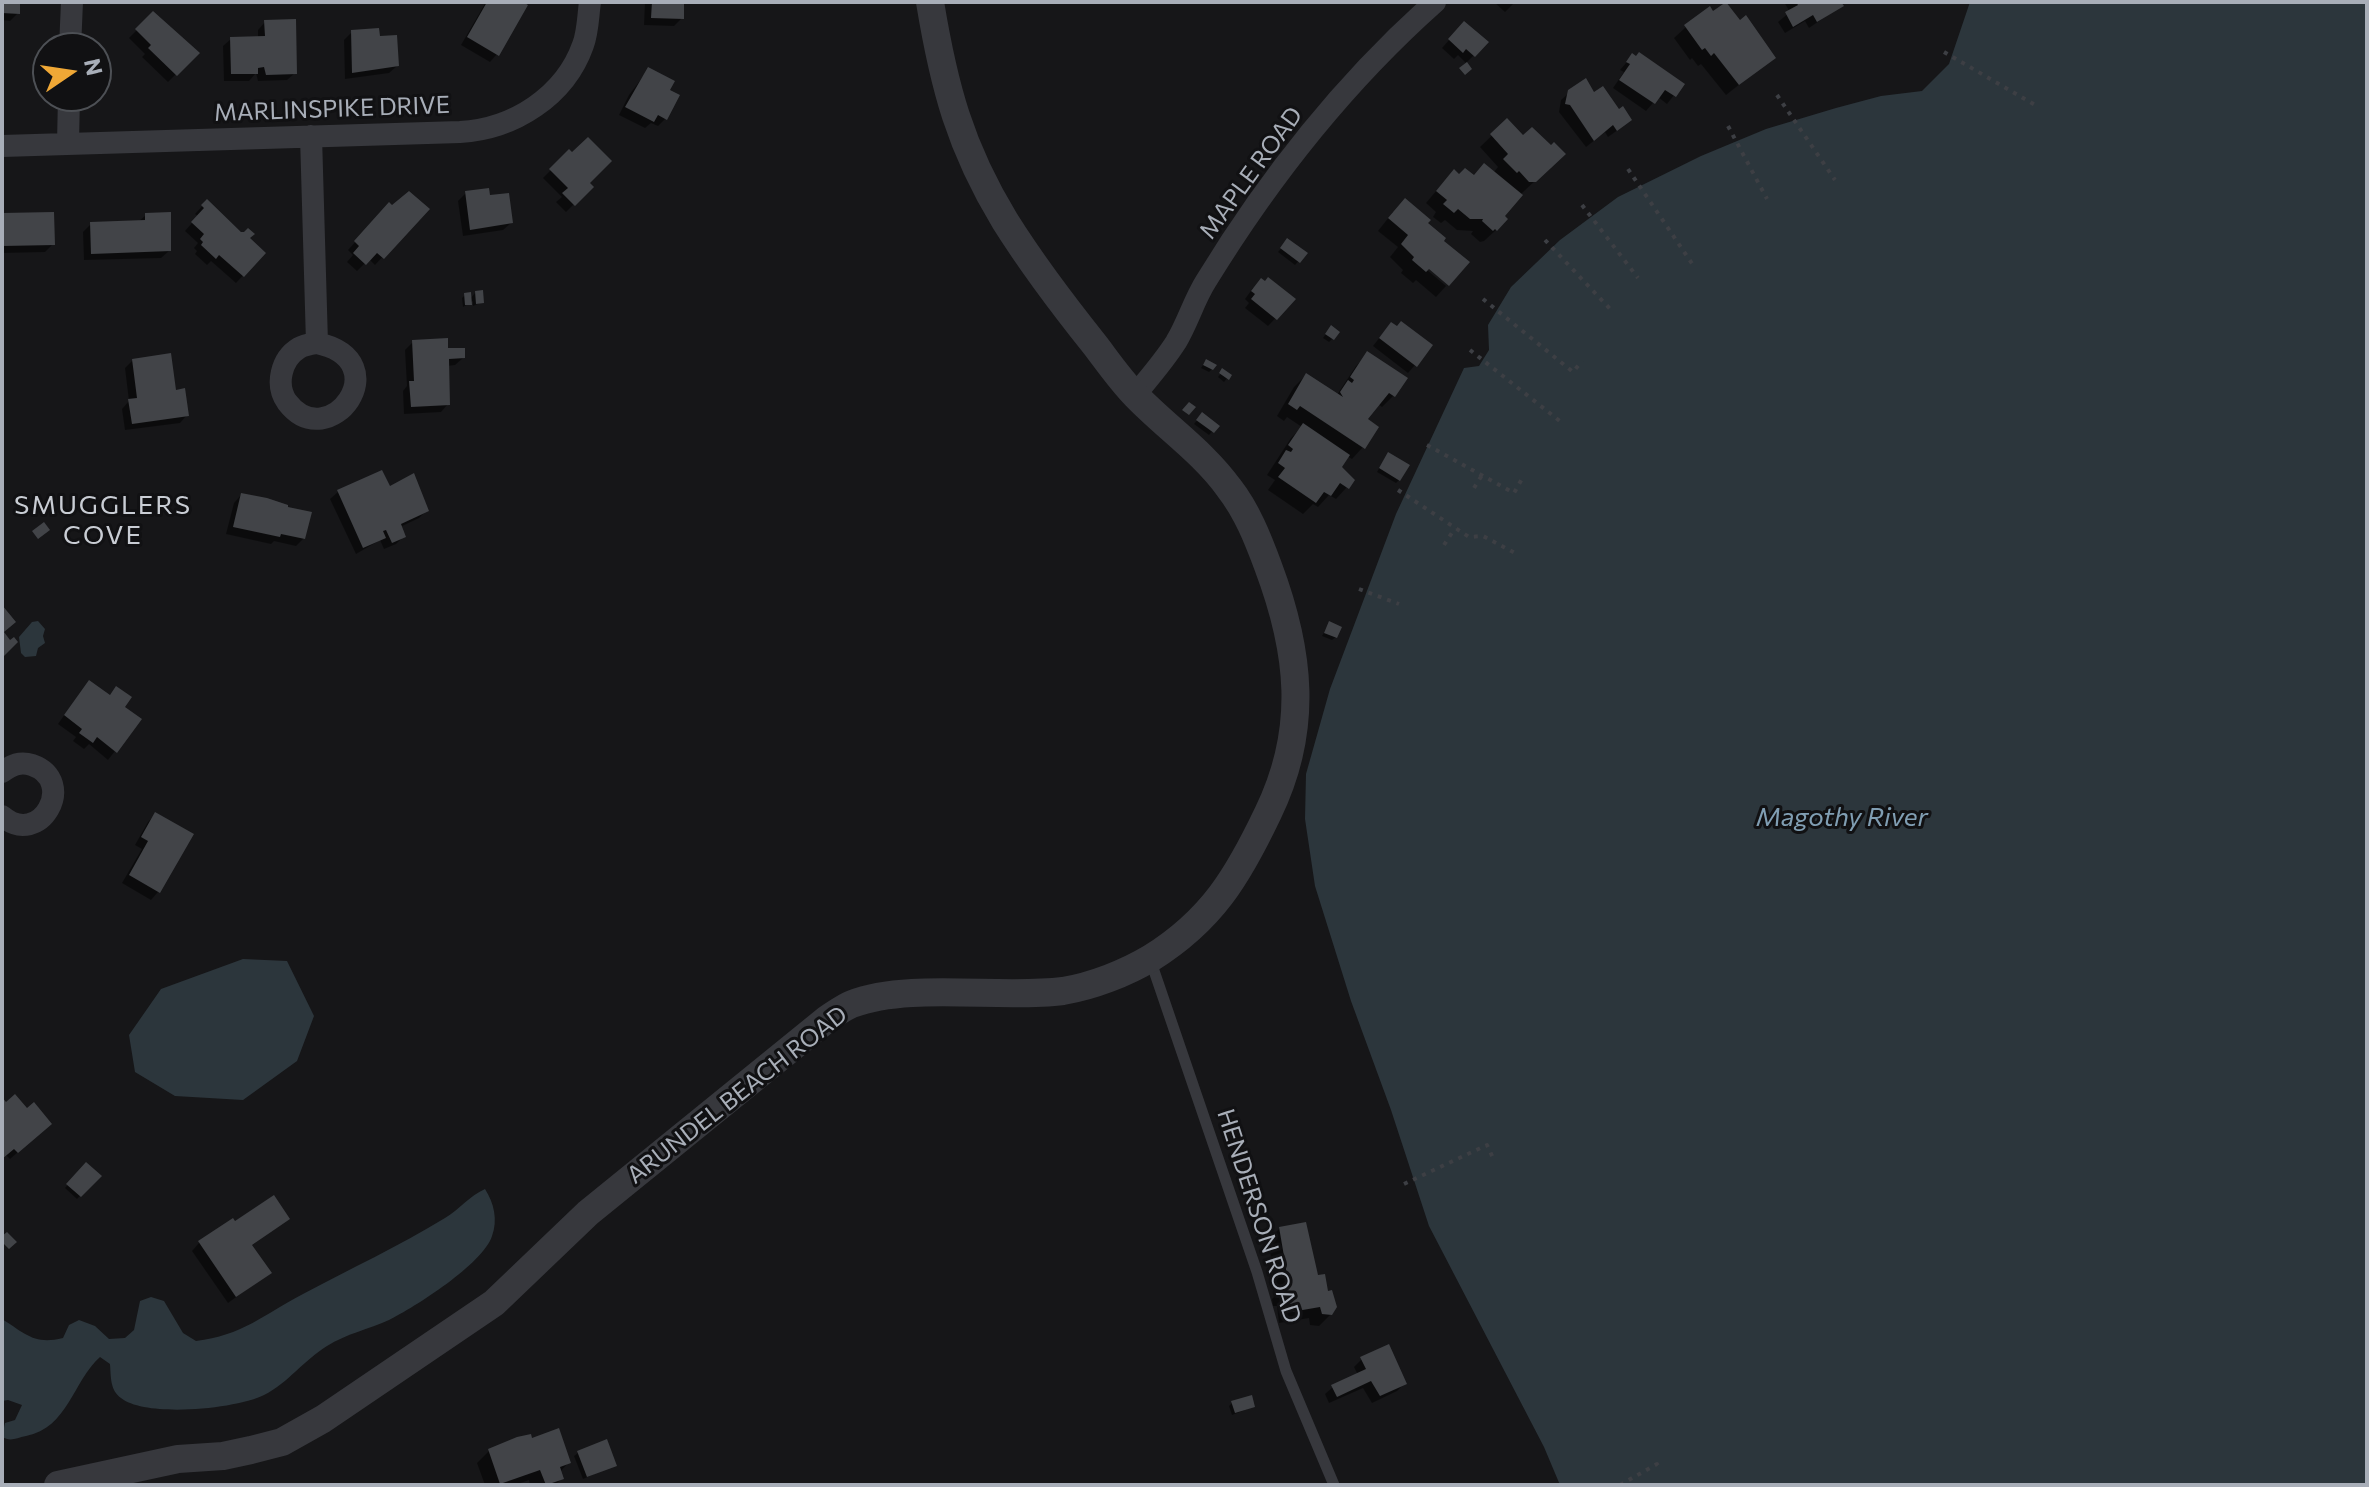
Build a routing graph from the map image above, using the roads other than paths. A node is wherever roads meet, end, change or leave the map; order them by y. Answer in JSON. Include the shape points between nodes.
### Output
{"nodes":[{"id":1,"x":72,"y":2,"type":"edge"},
{"id":2,"x":590,"y":2,"type":"edge"},
{"id":3,"x":930,"y":2,"type":"edge"},
{"id":4,"x":1435,"y":2,"type":"edge"},
{"id":5,"x":71,"y":32,"type":"edge"},
{"id":6,"x":69,"y":112,"type":"edge"},
{"id":7,"x":311,"y":136,"type":"junction"},
{"id":8,"x":68,"y":143,"type":"junction"},
{"id":9,"x":2,"y":146,"type":"edge"},
{"id":10,"x":317,"y":343,"type":"dead end"},
{"id":11,"x":1135,"y":395,"type":"junction"},
{"id":12,"x":2,"y":772,"type":"edge"},
{"id":13,"x":2,"y":816,"type":"edge"},
{"id":14,"x":1150,"y":959,"type":"junction"},
{"id":15,"x":58,"y":1485,"type":"edge"},
{"id":16,"x":1334,"y":1485,"type":"edge"}],
"edges":[{"from":1,"to":5,"type":"street"},
{"from":2,"to":7,"type":"street","name":"MARLINSPIKE DRIVE","via":[[585,42],[572,70],[527,113],[466,131]]},
{"from":3,"to":11,"type":"street","name":"ARUNDEL BEACH ROAD","via":[[957,125],[981,178],[1067,310]]},
{"from":4,"to":11,"type":"street","name":"MAPLE ROAD","via":[[1331,107],[1282,167],[1205,283],[1176,342]]},
{"from":6,"to":8,"type":"street"},
{"from":7,"to":8,"type":"street","name":"MARLINSPIKE DRIVE"},
{"from":7,"to":10,"type":"street"},
{"from":8,"to":9,"type":"street","name":"MARLINSPIKE DRIVE"},
{"from":11,"to":14,"type":"street","name":"ARUNDEL BEACH ROAD","via":[[1203,457],[1248,519],[1278,595],[1297,682],[1288,759],[1252,847],[1226,891],[1192,930]]},
{"from":12,"to":13,"type":"street","via":[[25,763],[39,768],[48,775],[53,803],[33,823],[20,825]]},
{"from":14,"to":15,"type":"street","name":"ARUNDEL BEACH ROAD","via":[[1111,978],[1065,990],[886,996],[852,1004],[588,1213],[494,1303],[323,1419],[282,1442],[251,1450],[178,1459]]},
{"from":14,"to":16,"type":"lane","name":"HENDERSON ROAD","via":[[1286,1371]]}]}
